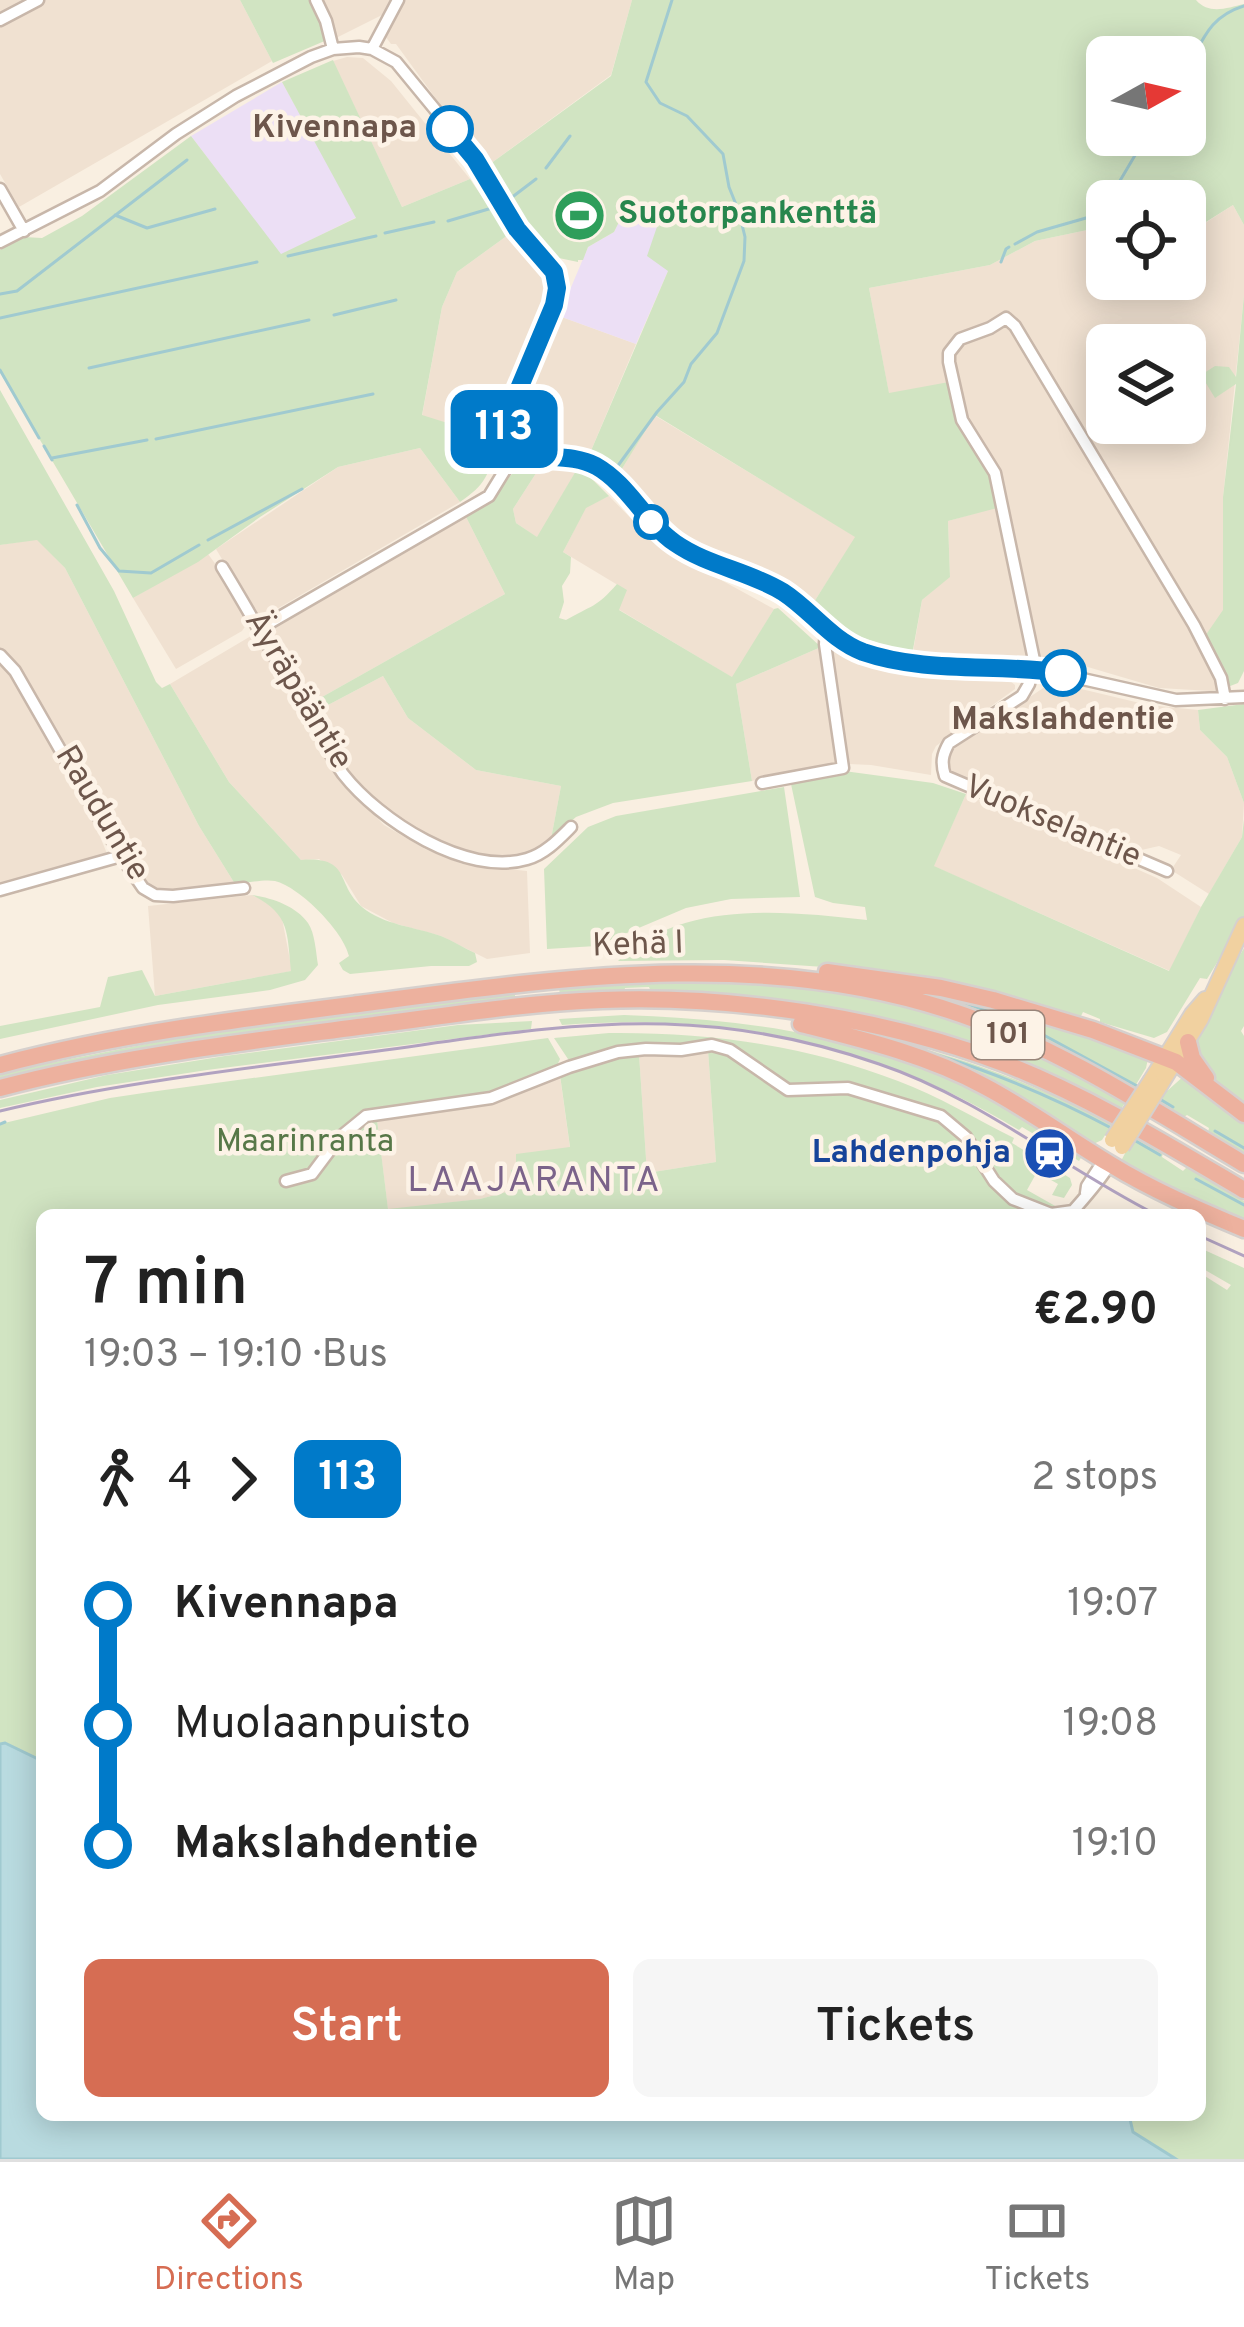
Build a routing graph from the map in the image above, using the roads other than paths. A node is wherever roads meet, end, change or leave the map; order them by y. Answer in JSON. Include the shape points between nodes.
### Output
{"nodes":[{"id":1,"x":38,"y":0,"type":"edge"},
{"id":2,"x":316,"y":0,"type":"edge"},
{"id":3,"x":398,"y":0,"type":"edge"},
{"id":4,"x":0,"y":20,"type":"edge"},
{"id":5,"x":333,"y":49,"type":"junction"},
{"id":6,"x":372,"y":49,"type":"junction"},
{"id":7,"x":0,"y":189,"type":"edge"},
{"id":8,"x":24,"y":231,"type":"junction"},
{"id":9,"x":0,"y":242,"type":"edge"},
{"id":10,"x":516,"y":452,"type":"junction"},
{"id":11,"x":222,"y":567,"type":"dead end"},
{"id":12,"x":259,"y":629,"type":"junction"},
{"id":13,"x":826,"y":629,"type":"junction"},
{"id":14,"x":0,"y":656,"type":"edge"},
{"id":15,"x":1033,"y":670,"type":"junction"},
{"id":16,"x":1244,"y":697,"type":"edge"},
{"id":17,"x":1225,"y":700,"type":"junction"},
{"id":18,"x":762,"y":783,"type":"dead end"},
{"id":19,"x":572,"y":827,"type":"dead end"},
{"id":20,"x":121,"y":856,"type":"junction"},
{"id":21,"x":1167,"y":871,"type":"dead end"},
{"id":22,"x":244,"y":888,"type":"dead end"},
{"id":23,"x":0,"y":890,"type":"edge"},
{"id":24,"x":1244,"y":925,"type":"edge"},
{"id":25,"x":1244,"y":944,"type":"edge"},
{"id":26,"x":1225,"y":969,"type":"junction"},
{"id":27,"x":748,"y":975,"type":"junction"},
{"id":28,"x":1213,"y":991,"type":"junction"},
{"id":29,"x":742,"y":1006,"type":"junction"},
{"id":30,"x":1188,"y":1042,"type":"junction"},
{"id":31,"x":1170,"y":1059,"type":"junction"},
{"id":32,"x":0,"y":1065,"type":"edge"},
{"id":33,"x":0,"y":1088,"type":"edge"},
{"id":34,"x":1217,"y":1093,"type":"junction"},
{"id":35,"x":1244,"y":1114,"type":"edge"},
{"id":36,"x":1107,"y":1162,"type":"junction"},
{"id":37,"x":1244,"y":1164,"type":"edge"},
{"id":38,"x":286,"y":1181,"type":"dead end"},
{"id":39,"x":1244,"y":1190,"type":"edge"},
{"id":40,"x":1036,"y":1209,"type":"edge"},
{"id":41,"x":1073,"y":1209,"type":"edge"},
{"id":42,"x":1198,"y":1209,"type":"edge"},
{"id":43,"x":1206,"y":1212,"type":"edge"},
{"id":44,"x":1244,"y":1228,"type":"edge"}],
"edges":[{"from":1,"to":4,"type":"street"},
{"from":2,"to":5,"type":"street"},
{"from":3,"to":6,"type":"street"},
{"from":5,"to":6,"type":"street"},
{"from":5,"to":8,"type":"street","via":[[214,108],[100,191]]},
{"from":6,"to":10,"type":"street","via":[[395,62],[470,152],[554,272],[554,305],[505,422]]},
{"from":7,"to":8,"type":"street"},
{"from":8,"to":9,"type":"street"},
{"from":10,"to":12,"type":"street","via":[[490,496]]},
{"from":10,"to":13,"type":"street","via":[[594,465],[675,543],[781,591]]},
{"from":11,"to":12,"type":"street","name":"Äyräpääntie"},
{"from":12,"to":19,"type":"street","name":"Äyräpääntie","via":[[344,774],[378,811],[418,837],[467,857],[515,861]]},
{"from":13,"to":15,"type":"street","via":[[858,650],[905,664]]},
{"from":13,"to":18,"type":"street","via":[[843,768]]},
{"from":14,"to":20,"type":"street","name":"Rauduntie"},
{"from":15,"to":17,"type":"street","via":[[1156,698]]},
{"from":15,"to":17,"type":"street","via":[[994,473],[962,420],[949,362],[960,339],[1006,318],[1193,625]]},
{"from":15,"to":21,"type":"street","name":"Vuokselantie","via":[[1022,695],[949,743],[945,776]]},
{"from":16,"to":17,"type":"street"},
{"from":20,"to":22,"type":"street","name":"Rauduntie","via":[[155,895]]},
{"from":20,"to":23,"type":"street"},
{"from":24,"to":26,"type":"main road"},
{"from":25,"to":26,"type":"main road"},
{"from":26,"to":28,"type":"main road"},
{"from":27,"to":31,"type":"highway","via":[[812,971],[941,988]]},
{"from":27,"to":32,"type":"highway","name":"Kehä I","via":[[558,980],[308,1010]]},
{"from":27,"to":37,"type":"highway","name":"Kehä I","number":"101","via":[[886,993],[964,1015],[1058,1056]]},
{"from":28,"to":30,"type":"main road"},
{"from":28,"to":31,"type":"main road"},
{"from":29,"to":33,"type":"highway","name":"Kehä I","number":"101","via":[[532,1005],[199,1048]]},
{"from":29,"to":36,"type":"highway","via":[[950,1070]]},
{"from":29,"to":39,"type":"highway","name":"Kehä I","number":"101","via":[[884,1029],[1003,1063],[1115,1115]]},
{"from":30,"to":31,"type":"main road"},
{"from":30,"to":34,"type":"highway"},
{"from":31,"to":34,"type":"highway"},
{"from":31,"to":36,"type":"main road","bridge":true},
{"from":34,"to":35,"type":"highway"},
{"from":36,"to":41,"type":"street"},
{"from":36,"to":42,"type":"highway"},
{"from":38,"to":40,"type":"street","via":[[312,1174],[366,1116],[491,1098],[618,1052],[712,1045],[788,1090],[848,1088],[941,1116],[966,1137],[994,1181]]},
{"from":43,"to":44,"type":"highway"}]}
